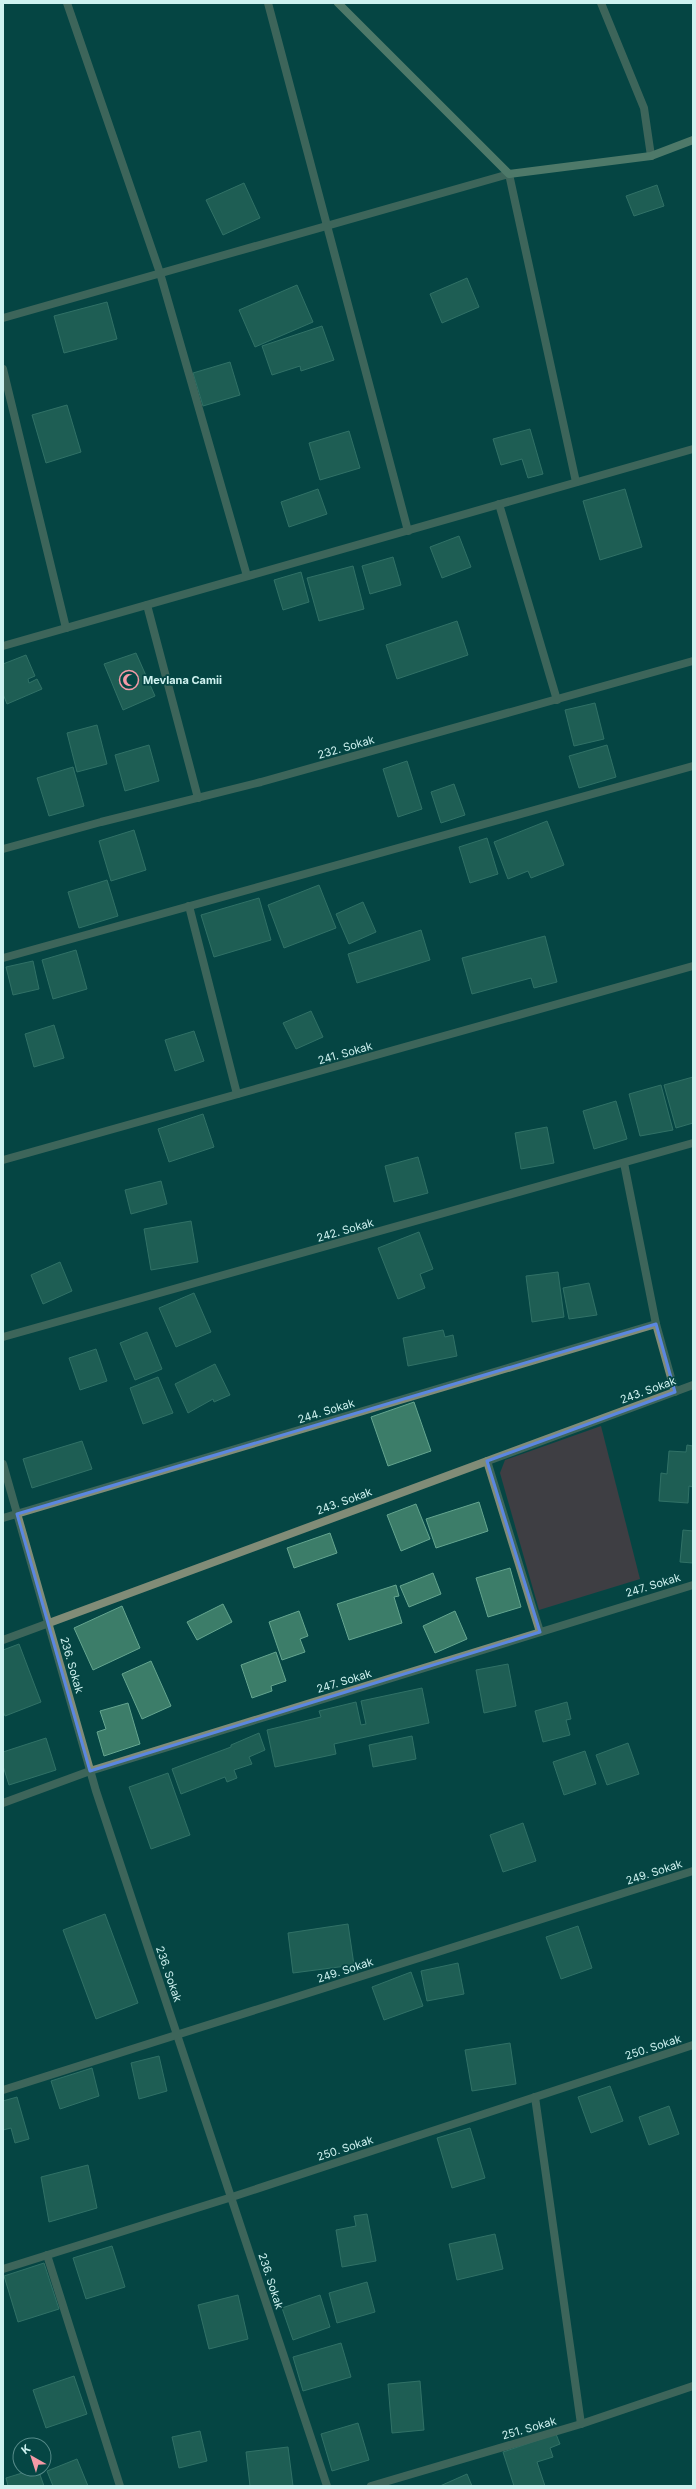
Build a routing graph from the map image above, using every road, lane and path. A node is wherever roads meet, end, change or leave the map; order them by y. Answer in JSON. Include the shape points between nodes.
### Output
{"nodes":[{"id":1,"x":67,"y":3,"type":"edge"},
{"id":2,"x":268,"y":3,"type":"edge"},
{"id":3,"x":338,"y":3,"type":"edge"},
{"id":4,"x":601,"y":3,"type":"edge"},
{"id":5,"x":693,"y":141,"type":"edge"},
{"id":6,"x":651,"y":156,"type":"junction"},
{"id":7,"x":509,"y":174,"type":"junction"},
{"id":8,"x":326,"y":226,"type":"junction"},
{"id":9,"x":160,"y":273,"type":"junction"},
{"id":10,"x":3,"y":318,"type":"edge"},
{"id":11,"x":3,"y":369,"type":"edge"},
{"id":12,"x":693,"y":449,"type":"edge"},
{"id":13,"x":576,"y":482,"type":"junction"},
{"id":14,"x":499,"y":504,"type":"junction"},
{"id":15,"x":408,"y":530,"type":"junction"},
{"id":16,"x":247,"y":576,"type":"junction"},
{"id":17,"x":146,"y":605,"type":"junction"},
{"id":18,"x":66,"y":628,"type":"junction"},
{"id":19,"x":3,"y":646,"type":"edge"},
{"id":20,"x":693,"y":661,"type":"edge"},
{"id":21,"x":557,"y":700,"type":"junction"},
{"id":22,"x":693,"y":766,"type":"edge"},
{"id":23,"x":198,"y":798,"type":"junction"},
{"id":24,"x":3,"y":849,"type":"edge"},
{"id":25,"x":189,"y":906,"type":"junction"},
{"id":26,"x":3,"y":958,"type":"edge"},
{"id":27,"x":693,"y":966,"type":"edge"},
{"id":28,"x":237,"y":1094,"type":"junction"},
{"id":29,"x":693,"y":1143,"type":"edge"},
{"id":30,"x":3,"y":1160,"type":"edge"},
{"id":31,"x":624,"y":1164,"type":"junction"},
{"id":32,"x":656,"y":1324,"type":"junction"},
{"id":33,"x":3,"y":1337,"type":"edge"},
{"id":34,"x":693,"y":1385,"type":"edge"},
{"id":35,"x":675,"y":1392,"type":"junction"},
{"id":36,"x":487,"y":1461,"type":"junction"},
{"id":37,"x":3,"y":1464,"type":"edge"},
{"id":38,"x":17,"y":1514,"type":"junction"},
{"id":39,"x":3,"y":1518,"type":"edge"},
{"id":40,"x":693,"y":1585,"type":"edge"},
{"id":41,"x":48,"y":1622,"type":"junction"},
{"id":42,"x":540,"y":1632,"type":"junction"},
{"id":43,"x":3,"y":1640,"type":"edge"},
{"id":44,"x":90,"y":1771,"type":"junction"},
{"id":45,"x":3,"y":1803,"type":"edge"},
{"id":46,"x":693,"y":1871,"type":"edge"},
{"id":47,"x":178,"y":2035,"type":"junction"},
{"id":48,"x":693,"y":2045,"type":"edge"},
{"id":49,"x":3,"y":2090,"type":"edge"},
{"id":50,"x":535,"y":2097,"type":"junction"},
{"id":51,"x":232,"y":2197,"type":"junction"},
{"id":52,"x":47,"y":2255,"type":"junction"},
{"id":53,"x":3,"y":2269,"type":"edge"},
{"id":54,"x":693,"y":2386,"type":"edge"},
{"id":55,"x":581,"y":2424,"type":"junction"},
{"id":56,"x":120,"y":2486,"type":"edge"},
{"id":57,"x":327,"y":2486,"type":"edge"},
{"id":58,"x":371,"y":2486,"type":"edge"}],
"edges":[{"from":1,"to":9,"type":"street"},
{"from":2,"to":8,"type":"street"},
{"from":3,"to":7,"type":"street"},
{"from":4,"to":6,"type":"street","via":[[644,108]]},
{"from":5,"to":6,"type":"street"},
{"from":6,"to":7,"type":"street"},
{"from":7,"to":8,"type":"street"},
{"from":7,"to":13,"type":"street"},
{"from":8,"to":9,"type":"street"},
{"from":8,"to":15,"type":"street"},
{"from":9,"to":10,"type":"street"},
{"from":9,"to":16,"type":"street"},
{"from":11,"to":18,"type":"street"},
{"from":12,"to":13,"type":"street"},
{"from":13,"to":14,"type":"street"},
{"from":14,"to":15,"type":"street"},
{"from":14,"to":21,"type":"street"},
{"from":15,"to":16,"type":"street"},
{"from":16,"to":17,"type":"street"},
{"from":17,"to":18,"type":"street"},
{"from":17,"to":23,"type":"street"},
{"from":18,"to":19,"type":"street"},
{"from":20,"to":21,"type":"street","name":"232. Sokak"},
{"from":21,"to":23,"type":"street","name":"232. Sokak"},
{"from":22,"to":25,"type":"street"},
{"from":23,"to":24,"type":"street","name":"232. Sokak"},
{"from":25,"to":26,"type":"street"},
{"from":25,"to":28,"type":"street"},
{"from":27,"to":28,"type":"street","name":"241. Sokak"},
{"from":28,"to":30,"type":"street","name":"241. Sokak"},
{"from":29,"to":31,"type":"street","name":"242. Sokak"},
{"from":31,"to":32,"type":"street"},
{"from":31,"to":33,"type":"street","name":"242. Sokak"},
{"from":32,"to":35,"type":"street"},
{"from":32,"to":38,"type":"street","name":"244. Sokak"},
{"from":34,"to":35,"type":"street","name":"243. Sokak"},
{"from":35,"to":36,"type":"street","name":"243. Sokak"},
{"from":36,"to":41,"type":"street","name":"243. Sokak"},
{"from":36,"to":42,"type":"street"},
{"from":37,"to":38,"type":"street","name":"236. Sokak"},
{"from":38,"to":39,"type":"street","name":"244. Sokak"},
{"from":38,"to":41,"type":"street","name":"236. Sokak"},
{"from":40,"to":42,"type":"street","name":"247. Sokak"},
{"from":41,"to":43,"type":"street","name":"243. Sokak"},
{"from":41,"to":44,"type":"street","name":"236. Sokak"},
{"from":42,"to":44,"type":"street","name":"247. Sokak"},
{"from":44,"to":45,"type":"street","name":"247. Sokak"},
{"from":44,"to":47,"type":"street","name":"236. Sokak"},
{"from":46,"to":47,"type":"street","name":"249. Sokak"},
{"from":47,"to":49,"type":"street","name":"249. Sokak"},
{"from":47,"to":51,"type":"street","name":"236. Sokak"},
{"from":48,"to":50,"type":"street","name":"250. Sokak"},
{"from":50,"to":51,"type":"street","name":"250. Sokak"},
{"from":50,"to":55,"type":"street"},
{"from":51,"to":52,"type":"street","name":"250. Sokak"},
{"from":51,"to":57,"type":"street","name":"236. Sokak"},
{"from":52,"to":53,"type":"street","name":"250. Sokak"},
{"from":52,"to":56,"type":"street"},
{"from":54,"to":55,"type":"street","name":"251. Sokak"},
{"from":55,"to":58,"type":"street","name":"251. Sokak"}]}
